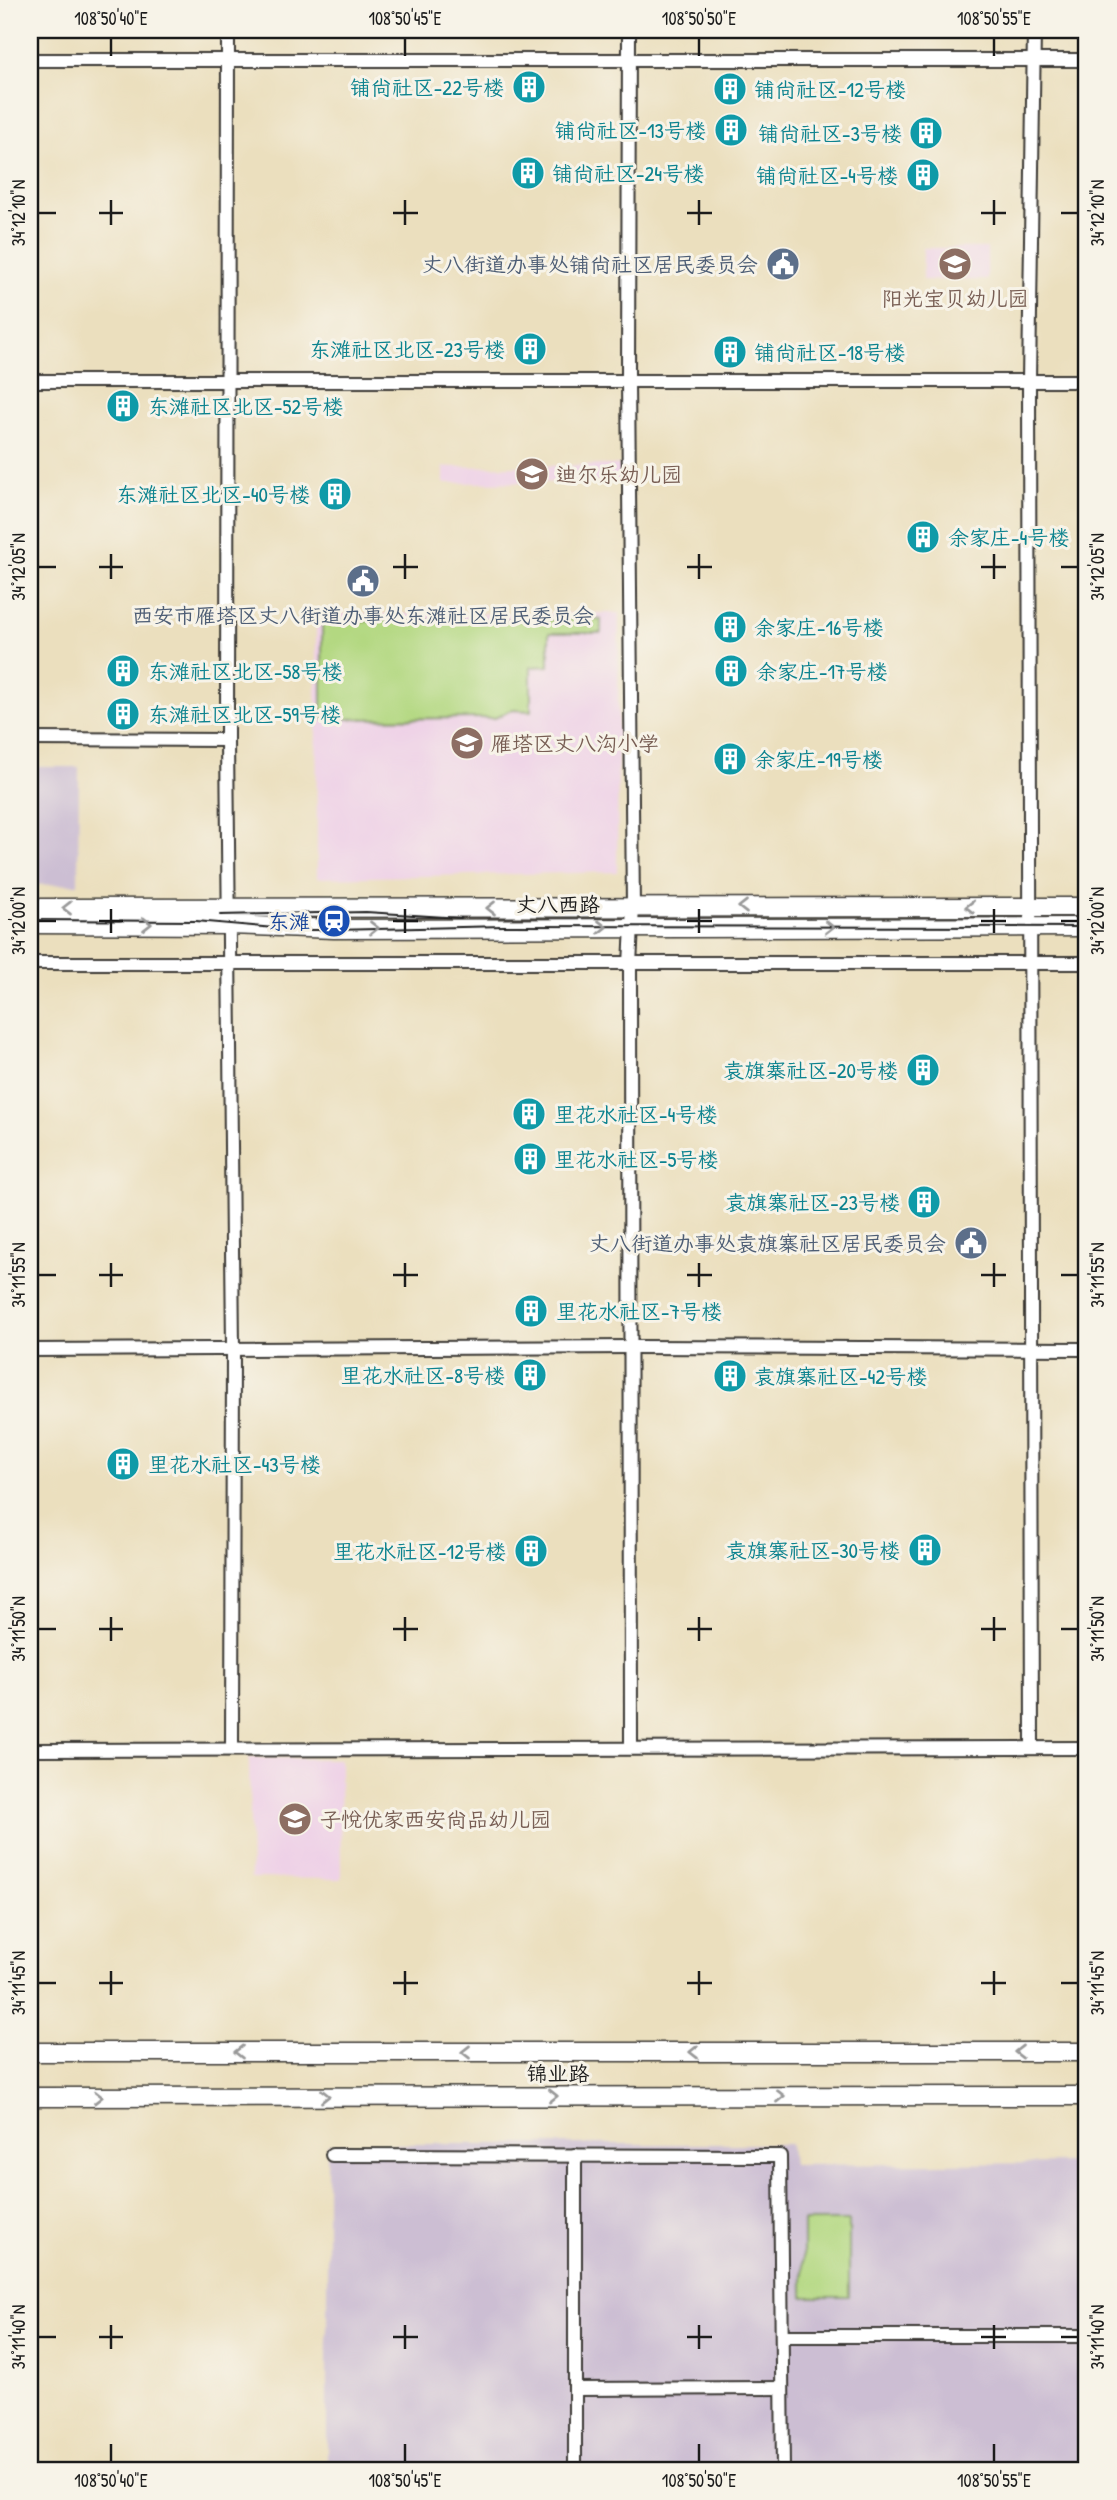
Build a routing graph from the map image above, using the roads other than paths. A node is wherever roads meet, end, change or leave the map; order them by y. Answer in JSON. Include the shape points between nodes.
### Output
{"nodes":[{"id":1,"x":228,"y":30,"type":"edge"},
{"id":2,"x":629,"y":30,"type":"edge"},
{"id":3,"x":1034,"y":30,"type":"edge"},
{"id":4,"x":228,"y":59,"type":"junction"},
{"id":5,"x":30,"y":60,"type":"edge"},
{"id":6,"x":628,"y":60,"type":"junction"},
{"id":7,"x":1034,"y":60,"type":"junction"},
{"id":8,"x":1087,"y":61,"type":"edge"},
{"id":9,"x":229,"y":380,"type":"junction"},
{"id":10,"x":628,"y":380,"type":"junction"},
{"id":11,"x":30,"y":381,"type":"edge"},
{"id":12,"x":1028,"y":381,"type":"junction"},
{"id":13,"x":1087,"y":381,"type":"edge"},
{"id":14,"x":30,"y":739,"type":"edge"},
{"id":15,"x":227,"y":740,"type":"junction"},
{"id":16,"x":1030,"y":906,"type":"junction"},
{"id":17,"x":633,"y":907,"type":"junction"},
{"id":18,"x":1087,"y":907,"type":"edge"},
{"id":19,"x":30,"y":908,"type":"edge"},
{"id":20,"x":229,"y":916,"type":"junction"},
{"id":21,"x":30,"y":924,"type":"edge"},
{"id":22,"x":632,"y":926,"type":"junction"},
{"id":23,"x":1030,"y":927,"type":"junction"},
{"id":24,"x":1087,"y":927,"type":"edge"},
{"id":25,"x":1030,"y":963,"type":"junction"},
{"id":26,"x":1087,"y":963,"type":"edge"},
{"id":27,"x":30,"y":964,"type":"edge"},
{"id":28,"x":229,"y":964,"type":"junction"},
{"id":29,"x":630,"y":964,"type":"junction"},
{"id":30,"x":632,"y":1347,"type":"junction"},
{"id":31,"x":233,"y":1348,"type":"junction"},
{"id":32,"x":1030,"y":1349,"type":"junction"},
{"id":33,"x":1087,"y":1349,"type":"edge"},
{"id":34,"x":30,"y":1350,"type":"edge"},
{"id":35,"x":631,"y":1747,"type":"junction"},
{"id":36,"x":1032,"y":1748,"type":"junction"},
{"id":37,"x":1087,"y":1748,"type":"edge"},
{"id":38,"x":232,"y":1749,"type":"junction"},
{"id":39,"x":30,"y":1750,"type":"edge"},
{"id":40,"x":30,"y":2052,"type":"edge"},
{"id":41,"x":1087,"y":2052,"type":"edge"},
{"id":42,"x":1087,"y":2095,"type":"edge"},
{"id":43,"x":30,"y":2097,"type":"edge"},
{"id":44,"x":332,"y":2155,"type":"dead end"},
{"id":45,"x":575,"y":2155,"type":"junction"},
{"id":46,"x":782,"y":2336,"type":"junction"},
{"id":47,"x":1087,"y":2336,"type":"edge"},
{"id":48,"x":782,"y":2388,"type":"junction"},
{"id":49,"x":575,"y":2389,"type":"junction"},
{"id":50,"x":575,"y":2470,"type":"edge"},
{"id":51,"x":783,"y":2470,"type":"edge"}],
"edges":[{"from":1,"to":4,"type":"street"},
{"from":2,"to":6,"type":"street"},
{"from":3,"to":7,"type":"street"},
{"from":4,"to":5,"type":"street"},
{"from":4,"to":6,"type":"street"},
{"from":4,"to":9,"type":"street"},
{"from":6,"to":7,"type":"street"},
{"from":6,"to":10,"type":"street"},
{"from":7,"to":8,"type":"street"},
{"from":7,"to":12,"type":"street"},
{"from":9,"to":10,"type":"street"},
{"from":9,"to":11,"type":"street"},
{"from":9,"to":15,"type":"street"},
{"from":10,"to":12,"type":"street"},
{"from":10,"to":17,"type":"street"},
{"from":12,"to":13,"type":"street"},
{"from":12,"to":16,"type":"street"},
{"from":14,"to":15,"type":"street"},
{"from":15,"to":20,"type":"street"},
{"from":16,"to":17,"type":"main road","name":"丈八西路","one_way":true},
{"from":16,"to":18,"type":"main road","name":"丈八西路"},
{"from":16,"to":23,"type":"street"},
{"from":17,"to":20,"type":"main road","name":"丈八西路","one_way":true},
{"from":17,"to":22,"type":"street"},
{"from":20,"to":19,"type":"main road","name":"丈八西路","one_way":true},
{"from":21,"to":20,"type":"main road","name":"丈八西路","one_way":true},
{"from":20,"to":22,"type":"main road","name":"丈八西路","one_way":true,"via":[[334,929]]},
{"from":20,"to":28,"type":"street"},
{"from":22,"to":23,"type":"main road","name":"丈八西路","one_way":true},
{"from":22,"to":29,"type":"street"},
{"from":23,"to":24,"type":"main road","name":"丈八西路"},
{"from":23,"to":25,"type":"street"},
{"from":25,"to":26,"type":"street"},
{"from":25,"to":29,"type":"street"},
{"from":25,"to":32,"type":"street"},
{"from":27,"to":28,"type":"street"},
{"from":28,"to":29,"type":"street"},
{"from":28,"to":31,"type":"street"},
{"from":29,"to":30,"type":"street"},
{"from":30,"to":31,"type":"street"},
{"from":30,"to":32,"type":"street"},
{"from":30,"to":35,"type":"street"},
{"from":31,"to":34,"type":"street"},
{"from":31,"to":38,"type":"street"},
{"from":32,"to":33,"type":"street"},
{"from":32,"to":36,"type":"street"},
{"from":35,"to":36,"type":"street"},
{"from":35,"to":38,"type":"street"},
{"from":36,"to":37,"type":"street"},
{"from":38,"to":39,"type":"street"},
{"from":41,"to":40,"type":"main road","name":"锦业路","one_way":true},
{"from":43,"to":42,"type":"main road","name":"锦业路","one_way":true},
{"from":44,"to":45,"type":"street"},
{"from":45,"to":46,"type":"street","via":[[780,2155]]},
{"from":45,"to":49,"type":"street"},
{"from":46,"to":47,"type":"street"},
{"from":46,"to":48,"type":"street"},
{"from":48,"to":49,"type":"street"},
{"from":48,"to":51,"type":"street"},
{"from":49,"to":50,"type":"street"}]}
